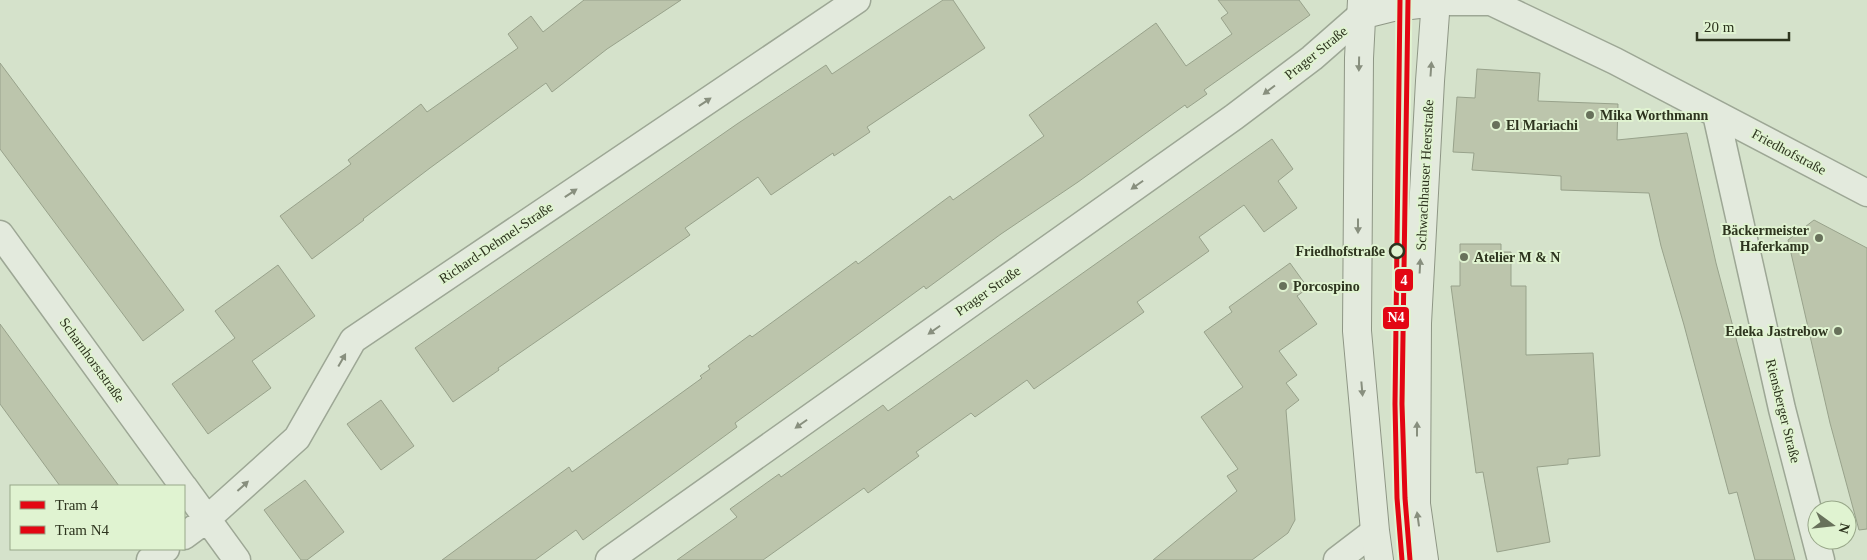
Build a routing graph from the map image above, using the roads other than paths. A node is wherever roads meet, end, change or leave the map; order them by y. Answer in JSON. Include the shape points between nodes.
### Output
{"nodes":[{"id":1,"x":857,"y":0,"type":"edge"},
{"id":2,"x":1436,"y":1,"type":"edge"},
{"id":3,"x":1361,"y":8,"type":"edge"},
{"id":4,"x":1716,"y":114,"type":"junction"},
{"id":5,"x":1867,"y":193,"type":"edge"},
{"id":6,"x":0,"y":234,"type":"edge"},
{"id":7,"x":183,"y":485,"type":"edge"},
{"id":8,"x":185,"y":487,"type":"edge"},
{"id":9,"x":207,"y":519,"type":"junction"},
{"id":10,"x":1374,"y":531,"type":"junction"},
{"id":11,"x":185,"y":535,"type":"edge"},
{"id":12,"x":165,"y":550,"type":"edge"},
{"id":13,"x":150,"y":560,"type":"edge"},
{"id":14,"x":237,"y":560,"type":"edge"},
{"id":15,"x":609,"y":560,"type":"edge"},
{"id":16,"x":1337,"y":560,"type":"edge"},
{"id":17,"x":1379,"y":560,"type":"edge"},
{"id":18,"x":1424,"y":560,"type":"edge"},
{"id":19,"x":1821,"y":560,"type":"edge"}],
"edges":[{"from":9,"to":1,"type":"street","name":"Richard-Dehmel-Straße","one_way":true,"via":[[297,438],[353,340]]},
{"from":2,"to":3,"type":"main road"},
{"from":2,"to":4,"type":"street","name":"Friedhofstraße","via":[[1491,2]]},
{"from":18,"to":2,"type":"main road","name":"Schwachhauser Heerstraße","one_way":true,"via":[[1416,504],[1417,323]]},
{"from":3,"to":10,"type":"main road","one_way":true,"via":[[1358,331]]},
{"from":3,"to":15,"type":"street","name":"Prager Straße","one_way":true,"via":[[1312,58],[1234,117]]},
{"from":4,"to":5,"type":"street","name":"Friedhofstraße"},
{"from":4,"to":19,"type":"street","name":"Riensberger Straße","via":[[1782,409]]},
{"from":6,"to":7,"type":"street","name":"Scharnhorststraße"},
{"from":8,"to":9,"type":"street","name":"Scharnhorststraße"},
{"from":9,"to":11,"type":"street","name":"Richard-Dehmel-Straße"},
{"from":9,"to":14,"type":"street","name":"Scharnhorststraße"},
{"from":10,"to":16,"type":"street"},
{"from":10,"to":17,"type":"main road"},
{"from":12,"to":13,"type":"street"}]}
